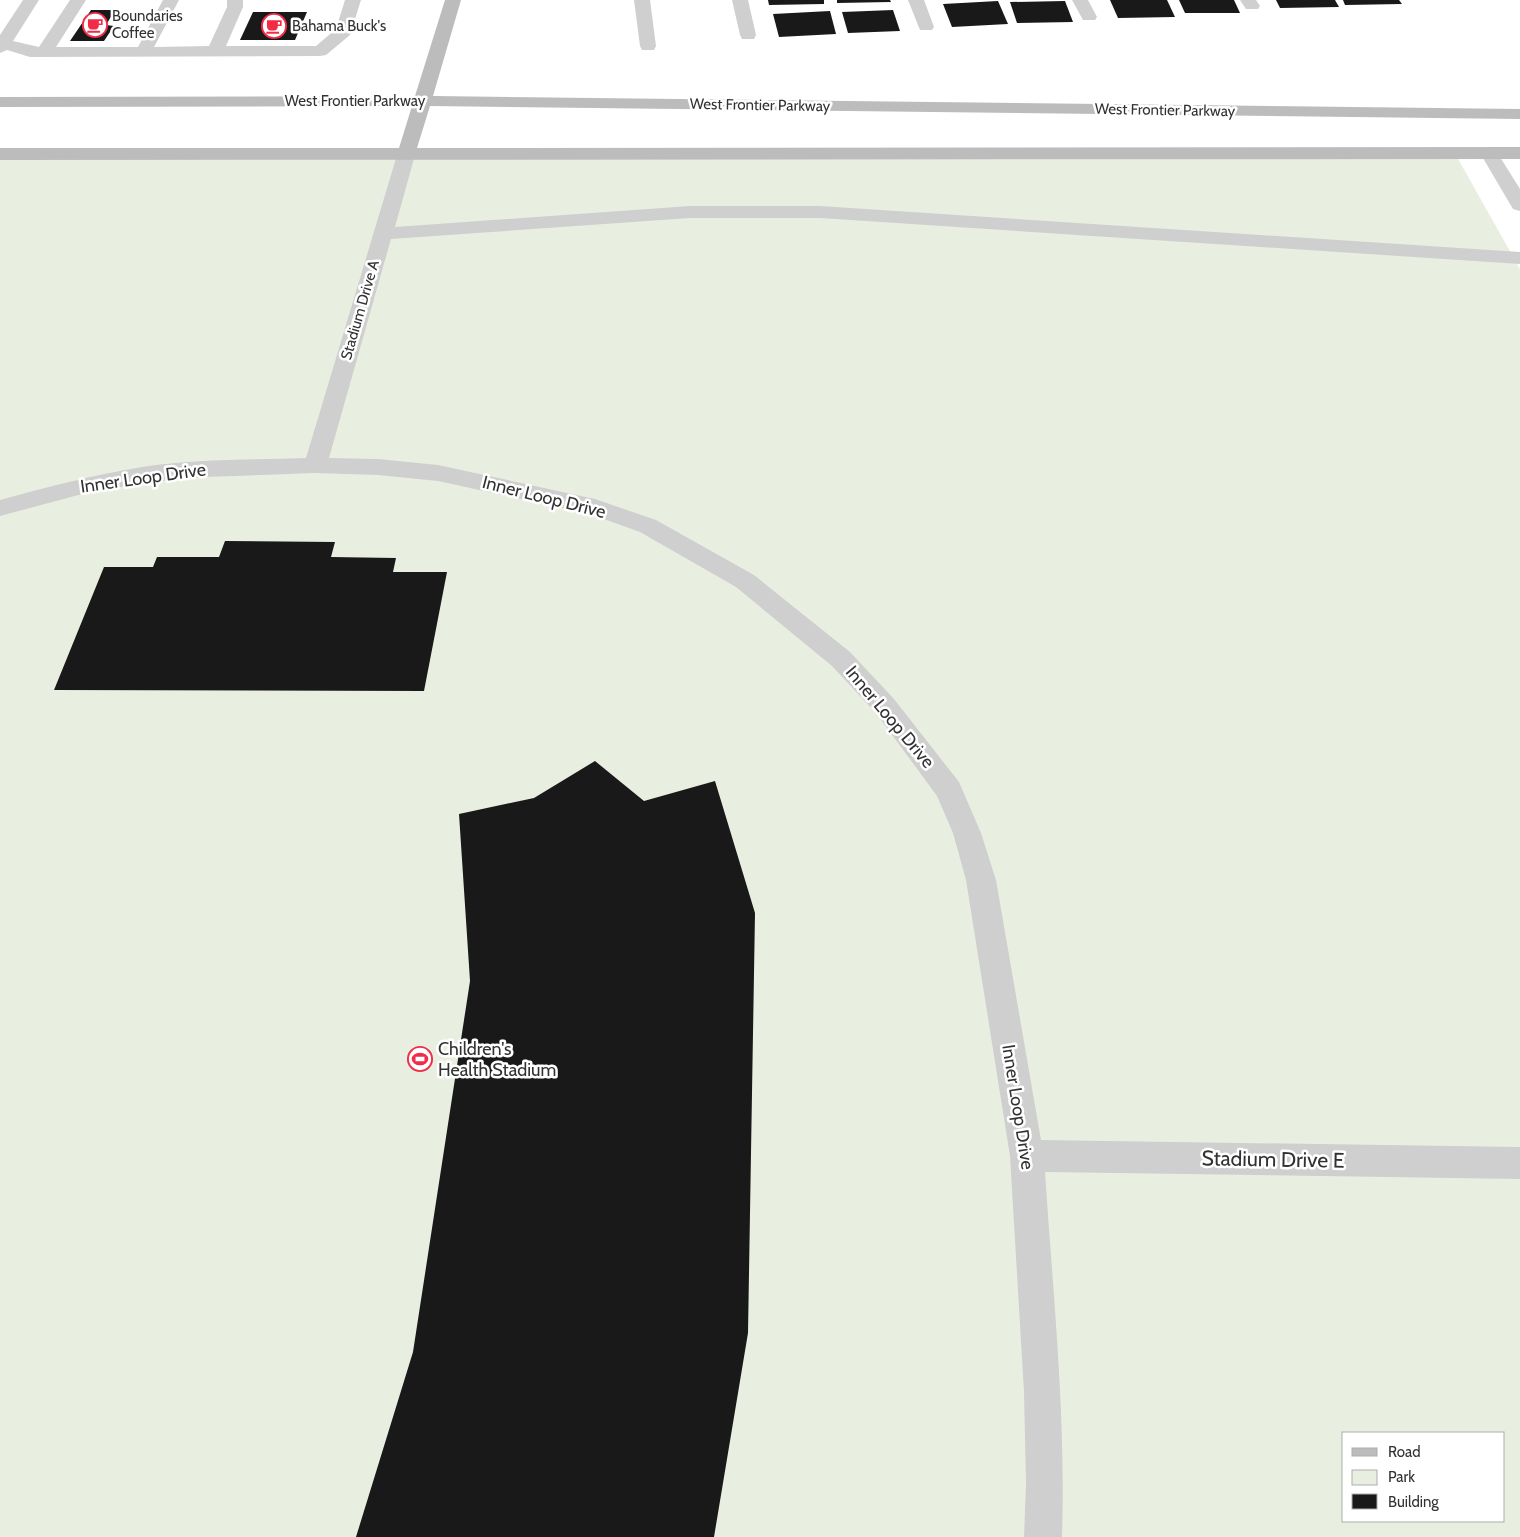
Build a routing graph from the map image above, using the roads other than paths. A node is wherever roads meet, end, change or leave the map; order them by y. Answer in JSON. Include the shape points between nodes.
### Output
{"nodes":[{"id":1,"x":31,"y":0,"type":"edge"},
{"id":2,"x":78,"y":0,"type":"edge"},
{"id":3,"x":171,"y":0,"type":"edge"},
{"id":4,"x":235,"y":0,"type":"edge"},
{"id":5,"x":353,"y":0,"type":"edge"},
{"id":6,"x":452,"y":0,"type":"edge"},
{"id":7,"x":642,"y":0,"type":"edge"},
{"id":8,"x":740,"y":0,"type":"edge"},
{"id":9,"x":916,"y":0,"type":"edge"},
{"id":10,"x":1080,"y":0,"type":"edge"},
{"id":11,"x":1089,"y":17,"type":"dead end"},
{"id":12,"x":926,"y":27,"type":"dead end"},
{"id":13,"x":748,"y":35,"type":"dead end"},
{"id":14,"x":1,"y":44,"type":"edge"},
{"id":15,"x":648,"y":46,"type":"dead end"},
{"id":16,"x":215,"y":51,"type":"junction"},
{"id":17,"x":44,"y":52,"type":"junction"},
{"id":18,"x":143,"y":52,"type":"junction"},
{"id":19,"x":422,"y":101,"type":"junction"},
{"id":20,"x":0,"y":102,"type":"edge"},
{"id":21,"x":1512,"y":114,"type":"edge"},
{"id":22,"x":1490,"y":153,"type":"junction"},
{"id":23,"x":1520,"y":153,"type":"edge"},
{"id":24,"x":0,"y":154,"type":"edge"},
{"id":25,"x":406,"y":155,"type":"junction"},
{"id":26,"x":1520,"y":204,"type":"edge"},
{"id":27,"x":382,"y":234,"type":"junction"},
{"id":28,"x":1520,"y":258,"type":"edge"},
{"id":29,"x":315,"y":464,"type":"junction"},
{"id":30,"x":0,"y":508,"type":"edge"},
{"id":31,"x":1027,"y":1156,"type":"junction"},
{"id":32,"x":1520,"y":1163,"type":"edge"},
{"id":33,"x":1043,"y":1537,"type":"edge"}],
"edges":[{"from":1,"to":14,"type":"street"},
{"from":2,"to":17,"type":"street"},
{"from":3,"to":18,"type":"street"},
{"from":4,"to":16,"type":"street","via":[[235,7]]},
{"from":5,"to":16,"type":"street","via":[[344,31],[320,51]]},
{"from":6,"to":19,"type":"street"},
{"from":7,"to":15,"type":"street"},
{"from":8,"to":13,"type":"street"},
{"from":9,"to":12,"type":"street"},
{"from":10,"to":11,"type":"street"},
{"from":14,"to":17,"type":"street","via":[[30,52]]},
{"from":16,"to":18,"type":"street"},
{"from":17,"to":18,"type":"street"},
{"from":19,"to":20,"type":"street","name":"West Frontier Parkway"},
{"from":19,"to":21,"type":"street","name":"West Frontier Parkway"},
{"from":19,"to":25,"type":"street"},
{"from":22,"to":23,"type":"street"},
{"from":22,"to":25,"type":"street"},
{"from":22,"to":26,"type":"street"},
{"from":24,"to":25,"type":"street"},
{"from":25,"to":27,"type":"street","name":"Stadium Drive A"},
{"from":27,"to":28,"type":"street","via":[[690,212],[820,212]]},
{"from":27,"to":29,"type":"street","name":"Stadium Drive A"},
{"from":29,"to":30,"type":"street","name":"Inner Loop Drive","via":[[143,475],[86,485]]},
{"from":29,"to":31,"type":"street","name":"Inner Loop Drive","via":[[438,473],[576,502],[634,520],[745,581],[841,659],[886,706],[949,790],[967,833],[988,916]]},
{"from":31,"to":32,"type":"street","name":"Stadium Drive E"},
{"from":31,"to":33,"type":"street","name":"Inner Loop Drive","via":[[1042,1392]]}]}
